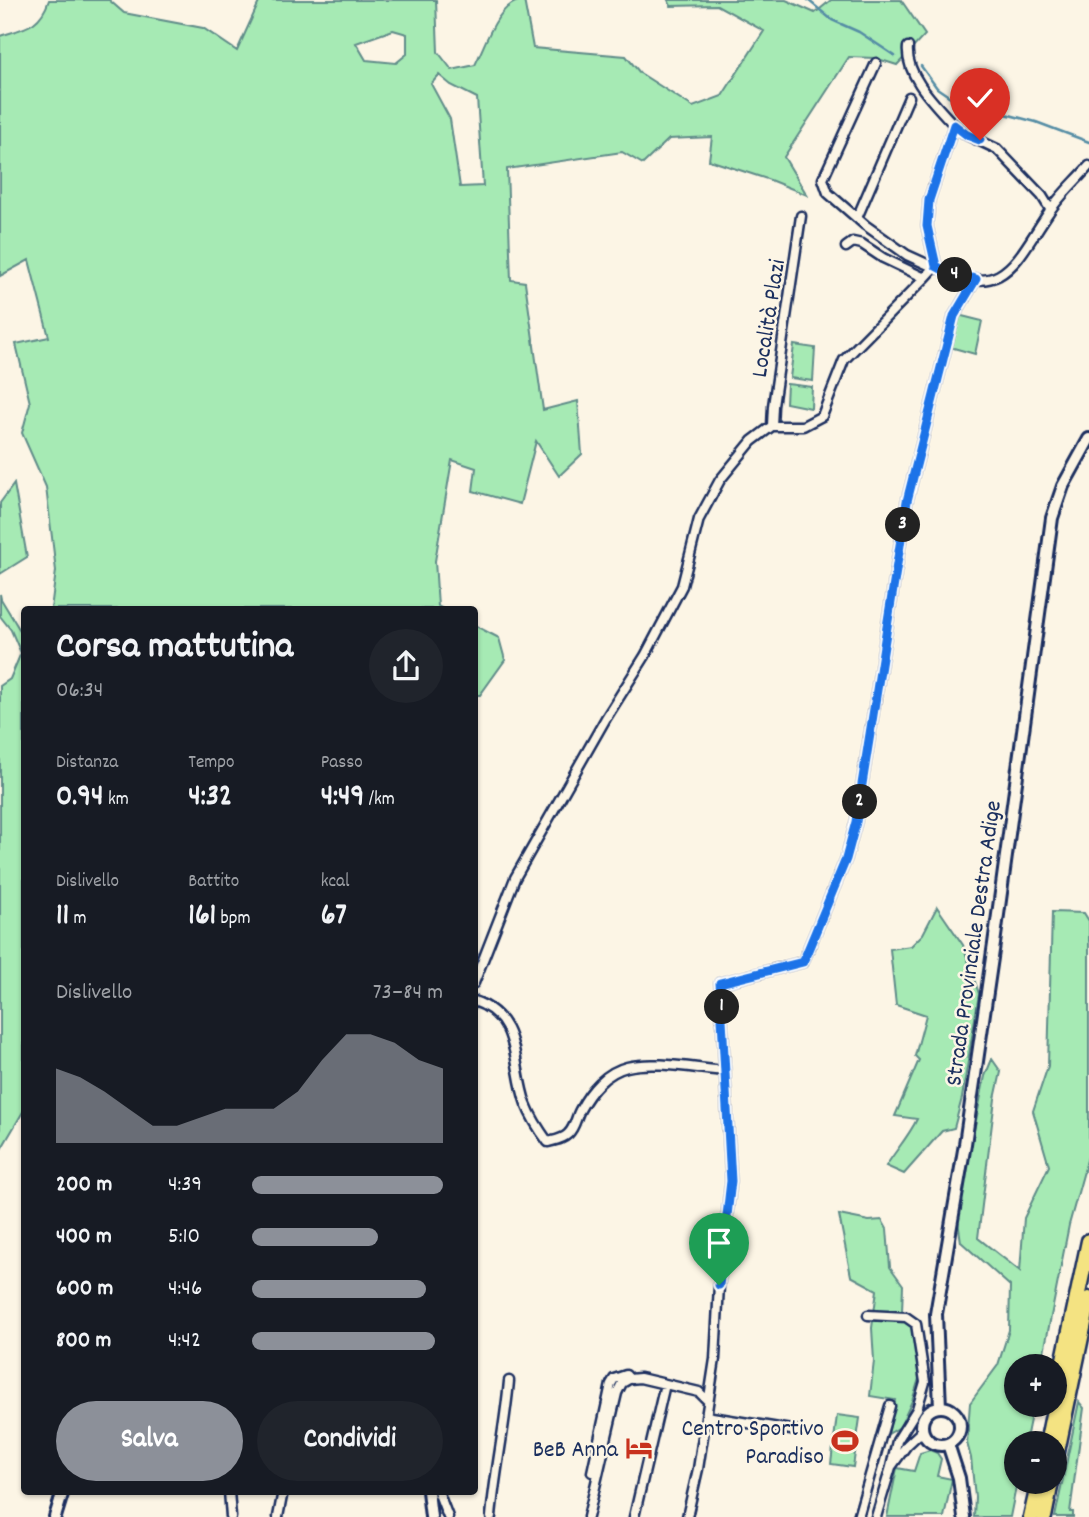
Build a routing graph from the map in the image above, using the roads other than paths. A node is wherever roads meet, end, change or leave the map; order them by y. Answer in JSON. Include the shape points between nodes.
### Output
{"nodes":[{"id":1,"x":908,"y":47,"type":"dead end"},
{"id":2,"x":876,"y":63,"type":"dead end"},
{"id":3,"x":909,"y":97,"type":"dead end"},
{"id":4,"x":954,"y":125,"type":"junction"},
{"id":5,"x":1089,"y":166,"type":"edge"},
{"id":6,"x":1050,"y":209,"type":"junction"},
{"id":7,"x":801,"y":216,"type":"dead end"},
{"id":8,"x":857,"y":218,"type":"junction"},
{"id":9,"x":846,"y":247,"type":"dead end"},
{"id":10,"x":936,"y":266,"type":"junction"},
{"id":11,"x":925,"y":278,"type":"junction"},
{"id":12,"x":976,"y":279,"type":"junction"},
{"id":13,"x":772,"y":426,"type":"junction"},
{"id":14,"x":1089,"y":439,"type":"edge"},
{"id":15,"x":478,"y":973,"type":"edge"},
{"id":16,"x":478,"y":1002,"type":"edge"},
{"id":17,"x":725,"y":1071,"type":"junction"},
{"id":18,"x":1089,"y":1241,"type":"edge"},
{"id":19,"x":1089,"y":1299,"type":"edge"},
{"id":20,"x":867,"y":1315,"type":"dead end"},
{"id":21,"x":1065,"y":1354,"type":"edge"},
{"id":22,"x":629,"y":1379,"type":"junction"},
{"id":23,"x":509,"y":1381,"type":"dead end"},
{"id":24,"x":665,"y":1384,"type":"junction"},
{"id":25,"x":707,"y":1399,"type":"junction"},
{"id":26,"x":890,"y":1406,"type":"dead end"},
{"id":27,"x":940,"y":1407,"type":"junction"},
{"id":28,"x":706,"y":1416,"type":"junction"},
{"id":29,"x":797,"y":1431,"type":"dead end"},
{"id":30,"x":922,"y":1431,"type":"junction"},
{"id":31,"x":1061,"y":1431,"type":"edge"},
{"id":32,"x":948,"y":1444,"type":"junction"},
{"id":33,"x":891,"y":1468,"type":"junction"},
{"id":34,"x":592,"y":1472,"type":"dead end"},
{"id":35,"x":1036,"y":1494,"type":"edge"},
{"id":36,"x":1049,"y":1494,"type":"edge"},
{"id":37,"x":62,"y":1495,"type":"edge"},
{"id":38,"x":229,"y":1495,"type":"edge"},
{"id":39,"x":282,"y":1495,"type":"edge"},
{"id":40,"x":428,"y":1495,"type":"edge"},
{"id":41,"x":440,"y":1495,"type":"edge"},
{"id":42,"x":55,"y":1517,"type":"edge"},
{"id":43,"x":231,"y":1517,"type":"edge"},
{"id":44,"x":278,"y":1517,"type":"edge"},
{"id":45,"x":431,"y":1517,"type":"edge"},
{"id":46,"x":448,"y":1517,"type":"edge"},
{"id":47,"x":491,"y":1517,"type":"edge"},
{"id":48,"x":589,"y":1517,"type":"edge"},
{"id":49,"x":634,"y":1517,"type":"edge"},
{"id":50,"x":687,"y":1517,"type":"edge"},
{"id":51,"x":858,"y":1517,"type":"edge"},
{"id":52,"x":876,"y":1517,"type":"edge"},
{"id":53,"x":964,"y":1517,"type":"edge"},
{"id":54,"x":1031,"y":1517,"type":"edge"},
{"id":55,"x":1044,"y":1517,"type":"edge"}],
"edges":[{"from":1,"to":4,"type":"street","via":[[914,75]]},
{"from":2,"to":8,"type":"street","via":[[823,179],[828,193]]},
{"from":3,"to":8,"type":"street"},
{"from":4,"to":6,"type":"street","via":[[997,149]]},
{"from":4,"to":10,"type":"street","via":[[929,200],[927,226]]},
{"from":5,"to":6,"type":"street"},
{"from":6,"to":12,"type":"street","via":[[1010,269],[996,278]]},
{"from":7,"to":13,"type":"street","name":"Località Plazi"},
{"from":8,"to":10,"type":"street","via":[[907,255]]},
{"from":9,"to":11,"type":"street","via":[[853,242],[862,244]]},
{"from":10,"to":11,"type":"street"},
{"from":10,"to":12,"type":"street"},
{"from":11,"to":13,"type":"street","via":[[844,360],[822,416],[803,426]]},
{"from":12,"to":17,"type":"street","via":[[954,316],[916,459],[846,859],[803,962],[720,983]]},
{"from":13,"to":15,"type":"street","via":[[752,441],[720,481],[699,519],[682,586],[515,878]]},
{"from":14,"to":27,"type":"main road","name":"Strada Provinciale Destra Adige","via":[[1063,486],[1052,518],[990,970],[936,1314]]},
{"from":16,"to":17,"type":"street","via":[[499,1016],[509,1032],[526,1104],[548,1142],[571,1133],[580,1110],[611,1073],[629,1066],[653,1065]]},
{"from":17,"to":25,"type":"street","via":[[731,1181],[715,1359]]},
{"from":18,"to":21,"type":"highway"},
{"from":19,"to":31,"type":"highway"},
{"from":20,"to":33,"type":"street","via":[[906,1317],[916,1324],[925,1382],[917,1409],[897,1441]]},
{"from":22,"to":24,"type":"street"},
{"from":22,"to":34,"type":"street","via":[[620,1376],[611,1384]]},
{"from":22,"to":48,"type":"street","via":[[617,1393]]},
{"from":23,"to":47,"type":"street"},
{"from":24,"to":25,"type":"street","via":[[699,1392]]},
{"from":24,"to":49,"type":"street"},
{"from":25,"to":28,"type":"street"},
{"from":26,"to":51,"type":"street"},
{"from":27,"to":30,"type":"main road","via":[[926,1415]]},
{"from":27,"to":32,"type":"main road","via":[[954,1413],[960,1426]]},
{"from":28,"to":29,"type":"street"},
{"from":28,"to":50,"type":"street"},
{"from":30,"to":32,"type":"main road","via":[[937,1445]]},
{"from":30,"to":33,"type":"street"},
{"from":32,"to":53,"type":"main road"},
{"from":33,"to":52,"type":"street"},
{"from":35,"to":54,"type":"highway"},
{"from":36,"to":55,"type":"highway"},
{"from":37,"to":42,"type":"main road"},
{"from":38,"to":43,"type":"street"},
{"from":39,"to":44,"type":"street"},
{"from":40,"to":45,"type":"main road"},
{"from":41,"to":46,"type":"street"}]}
